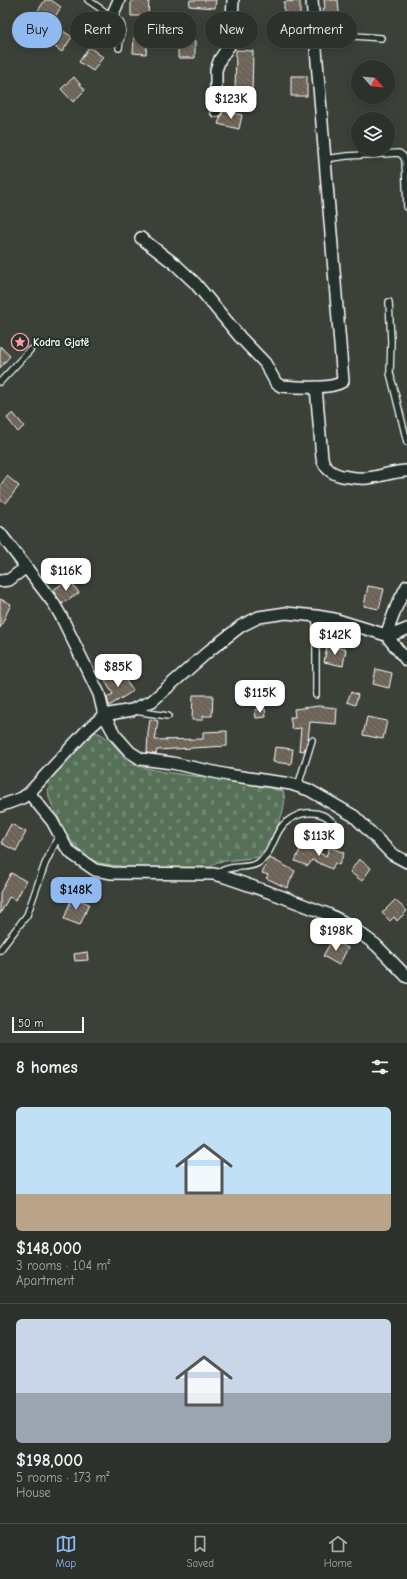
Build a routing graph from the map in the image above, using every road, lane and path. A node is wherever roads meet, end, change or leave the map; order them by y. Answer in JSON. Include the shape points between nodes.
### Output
{"nodes":[{"id":1,"x":88,"y":0,"type":"edge"},
{"id":2,"x":119,"y":0,"type":"edge"},
{"id":3,"x":233,"y":0,"type":"edge"},
{"id":4,"x":312,"y":0,"type":"edge"},
{"id":5,"x":106,"y":12,"type":"edge"},
{"id":6,"x":114,"y":12,"type":"edge"},
{"id":7,"x":313,"y":12,"type":"edge"},
{"id":8,"x":357,"y":36,"type":"edge"},
{"id":9,"x":382,"y":38,"type":"dead end"},
{"id":10,"x":316,"y":48,"type":"edge"},
{"id":11,"x":216,"y":111,"type":"dead end"},
{"id":12,"x":324,"y":159,"type":"junction"},
{"id":13,"x":407,"y":207,"type":"edge"},
{"id":14,"x":141,"y":238,"type":"dead end"},
{"id":15,"x":388,"y":302,"type":"dead end"},
{"id":16,"x":30,"y":350,"type":"dead end"},
{"id":17,"x":0,"y":382,"type":"edge"},
{"id":18,"x":316,"y":388,"type":"junction"},
{"id":19,"x":407,"y":442,"type":"edge"},
{"id":20,"x":407,"y":471,"type":"edge"},
{"id":21,"x":0,"y":533,"type":"edge"},
{"id":22,"x":25,"y":568,"type":"junction"},
{"id":23,"x":0,"y":581,"type":"edge"},
{"id":24,"x":407,"y":586,"type":"edge"},
{"id":25,"x":316,"y":616,"type":"junction"},
{"id":26,"x":407,"y":629,"type":"edge"},
{"id":27,"x":386,"y":635,"type":"junction"},
{"id":28,"x":407,"y":661,"type":"edge"},
{"id":29,"x":316,"y":695,"type":"dead end"},
{"id":30,"x":132,"y":710,"type":"junction"},
{"id":31,"x":104,"y":715,"type":"junction"},
{"id":32,"x":168,"y":716,"type":"dead end"},
{"id":33,"x":312,"y":740,"type":"dead end"},
{"id":34,"x":298,"y":786,"type":"junction"},
{"id":35,"x":30,"y":793,"type":"junction"},
{"id":36,"x":0,"y":806,"type":"edge"},
{"id":37,"x":340,"y":831,"type":"dead end"},
{"id":38,"x":59,"y":835,"type":"junction"},
{"id":39,"x":407,"y":862,"type":"edge"},
{"id":40,"x":214,"y":874,"type":"junction"},
{"id":41,"x":0,"y":950,"type":"edge"},
{"id":42,"x":407,"y":977,"type":"edge"}],
"edges":[{"from":1,"to":5,"type":"lane"},
{"from":2,"to":6,"type":"street"},
{"from":3,"to":11,"type":"street","via":[[231,39],[216,70]]},
{"from":4,"to":7,"type":"street"},
{"from":8,"to":9,"type":"lane"},
{"from":10,"to":12,"type":"street"},
{"from":12,"to":13,"type":"lane","via":[[399,154],[403,156]]},
{"from":12,"to":18,"type":"street","via":[[343,379],[339,384]]},
{"from":14,"to":18,"type":"street","via":[[195,283],[265,363],[276,383],[281,386]]},
{"from":15,"to":19,"type":"lane","via":[[390,373]]},
{"from":16,"to":17,"type":"lane"},
{"from":18,"to":20,"type":"street","via":[[322,458],[326,468],[337,475],[355,478]]},
{"from":21,"to":22,"type":"street"},
{"from":22,"to":23,"type":"street","via":[[9,580]]},
{"from":22,"to":31,"type":"street","via":[[62,618],[98,694]]},
{"from":24,"to":27,"type":"street"},
{"from":25,"to":27,"type":"street"},
{"from":25,"to":29,"type":"lane"},
{"from":25,"to":30,"type":"street","via":[[272,614],[249,621],[185,671],[160,695]]},
{"from":26,"to":27,"type":"street","via":[[397,634]]},
{"from":27,"to":28,"type":"street"},
{"from":30,"to":31,"type":"street"},
{"from":30,"to":32,"type":"lane"},
{"from":31,"to":34,"type":"street","via":[[124,747],[141,759]]},
{"from":31,"to":35,"type":"street","via":[[87,730]]},
{"from":33,"to":34,"type":"lane"},
{"from":34,"to":39,"type":"street","via":[[354,816],[392,854]]},
{"from":35,"to":36,"type":"street"},
{"from":35,"to":38,"type":"street","via":[[52,821]]},
{"from":37,"to":40,"type":"lane","via":[[334,821],[318,812],[298,815],[282,826],[264,859],[259,863]]},
{"from":38,"to":40,"type":"street","via":[[72,854],[86,865],[102,872]]},
{"from":38,"to":41,"type":"lane","via":[[45,864],[27,915]]},
{"from":40,"to":42,"type":"street","via":[[293,900],[349,925],[376,945]]}]}
